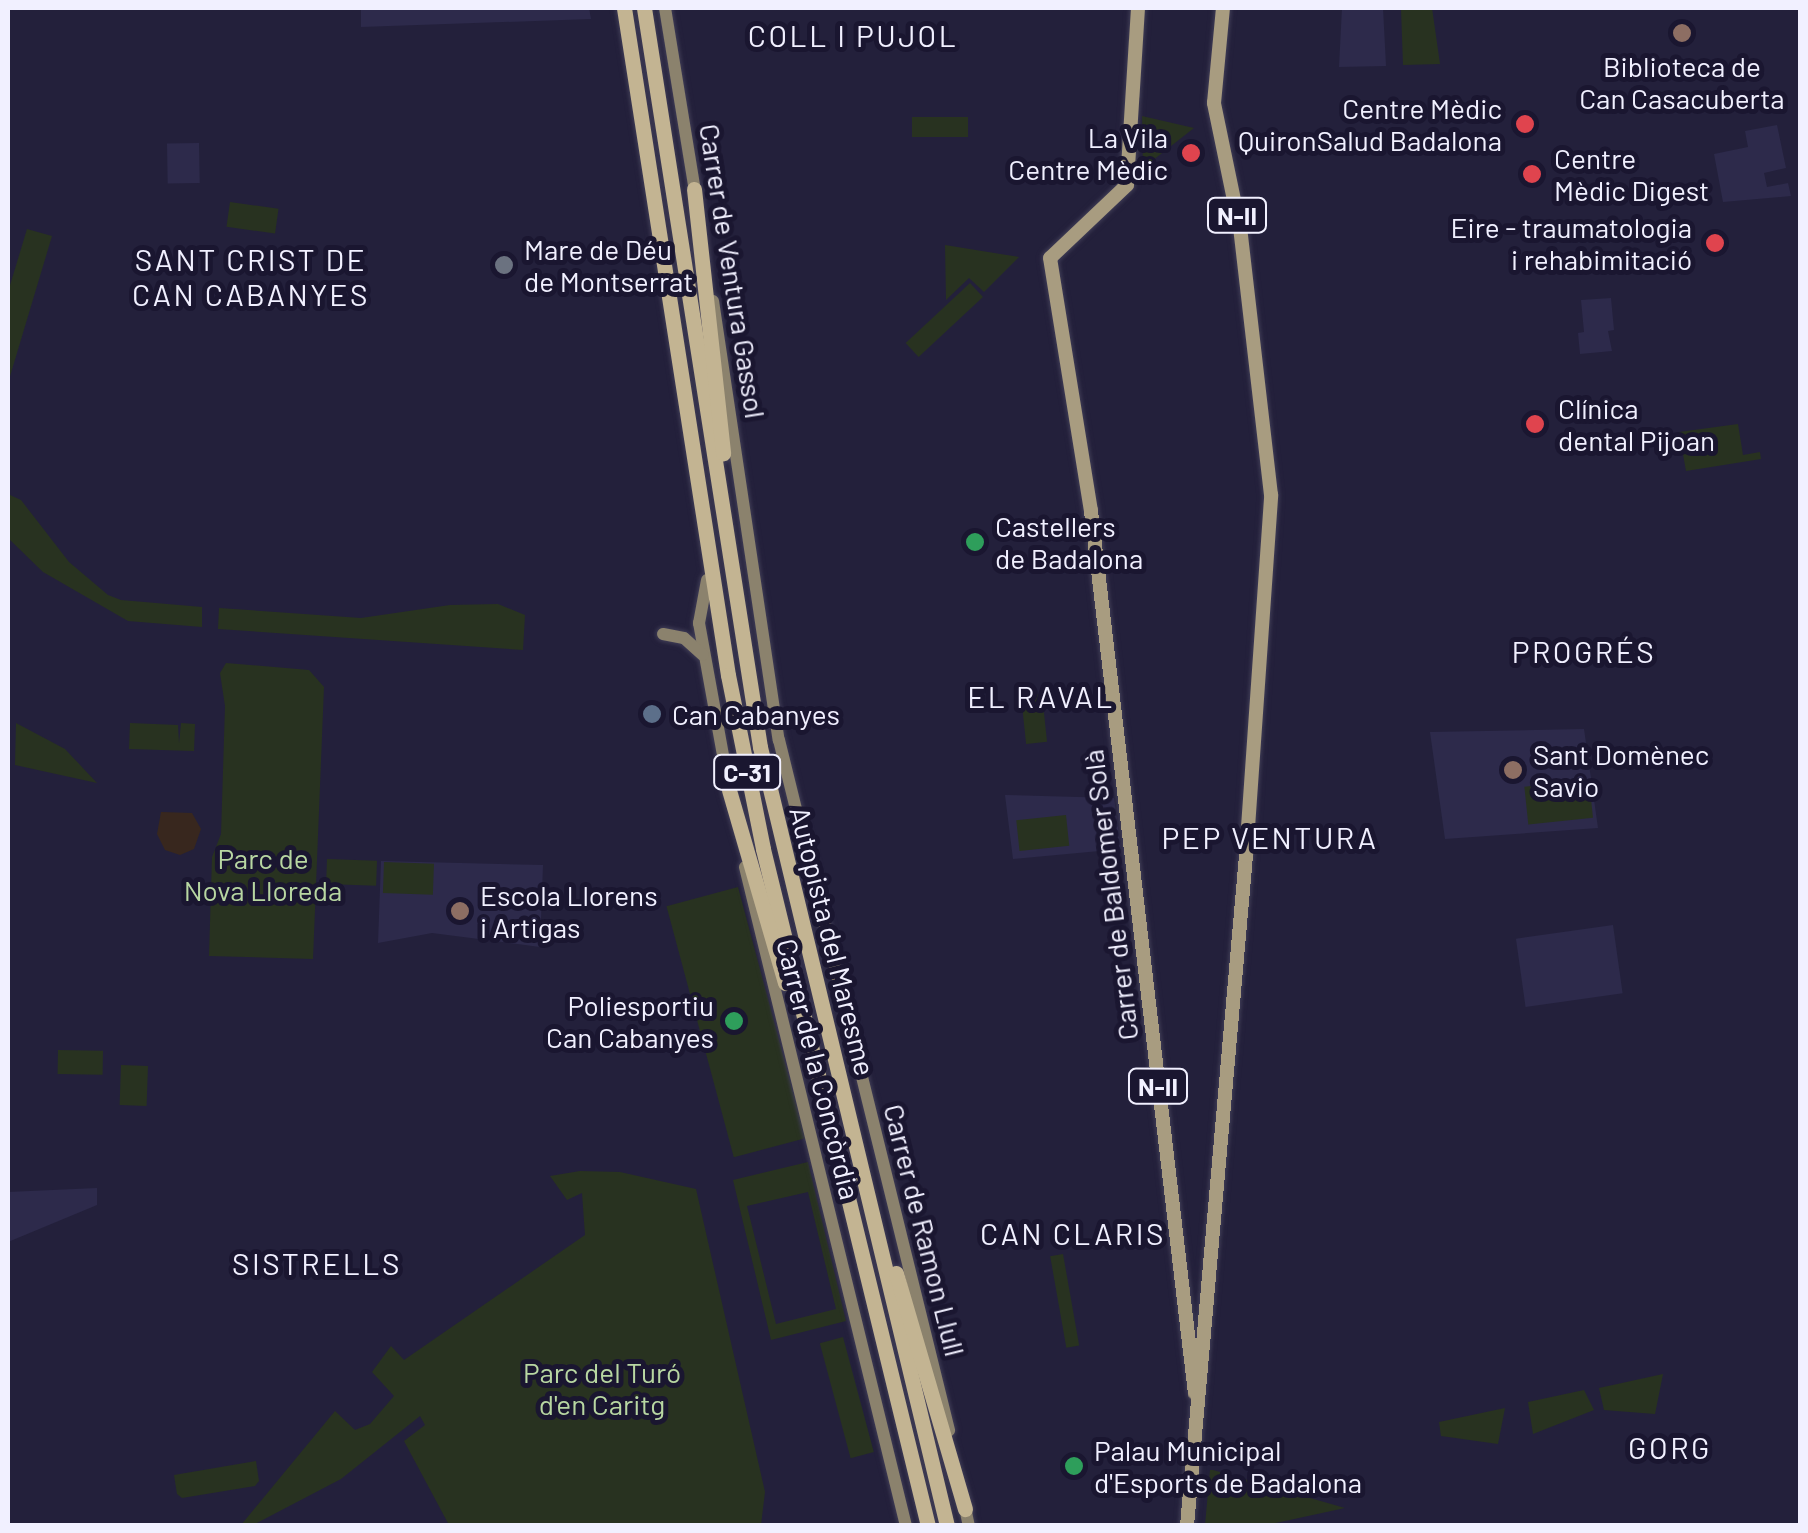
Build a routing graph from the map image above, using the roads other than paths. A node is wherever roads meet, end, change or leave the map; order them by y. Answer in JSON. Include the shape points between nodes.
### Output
{"nodes":[{"id":1,"x":624,"y":8,"type":"edge"},
{"id":2,"x":644,"y":8,"type":"edge"},
{"id":3,"x":665,"y":8,"type":"edge"},
{"id":4,"x":1138,"y":8,"type":"edge"},
{"id":5,"x":1223,"y":8,"type":"edge"},
{"id":6,"x":694,"y":188,"type":"junction"},
{"id":7,"x":726,"y":537,"type":"junction"},
{"id":8,"x":707,"y":580,"type":"dead end"},
{"id":9,"x":663,"y":634,"type":"dead end"},
{"id":10,"x":704,"y":656,"type":"junction"},
{"id":11,"x":787,"y":772,"type":"joint"},
{"id":12,"x":729,"y":790,"type":"junction"},
{"id":13,"x":811,"y":1049,"type":"junction"},
{"id":14,"x":863,"y":1178,"type":"junction"},
{"id":15,"x":1198,"y":1408,"type":"junction"},
{"id":16,"x":967,"y":1517,"type":"edge"},
{"id":17,"x":906,"y":1526,"type":"edge"},
{"id":18,"x":928,"y":1526,"type":"edge"},
{"id":19,"x":948,"y":1526,"type":"edge"},
{"id":20,"x":1187,"y":1526,"type":"edge"}],
"edges":[{"from":1,"to":13,"type":"highway","name":"Autopista del Maresme","number":"C-31","via":[[728,675]]},
{"from":2,"to":7,"type":"highway","name":"Autopista del Maresme","number":"C-31"},
{"from":3,"to":6,"type":"street","name":"Carrer de Ventura Gassol"},
{"from":4,"to":15,"type":"main road","name":"Carrer de Baldomer Solà","number":"N-II","via":[[1128,185],[1050,258],[1091,511]]},
{"from":5,"to":15,"type":"main road","number":"N-II","via":[[1213,77],[1216,119],[1240,229],[1270,486]]},
{"from":6,"to":7,"type":"highway","via":[[722,437]]},
{"from":6,"to":11,"type":"street","name":"Carrer de Ventura Gassol"},
{"from":7,"to":14,"type":"highway","name":"Autopista del Maresme","number":"C-31","via":[[760,747]]},
{"from":8,"to":10,"type":"street","name":"Carrer de la Concòrdia","via":[[699,622]]},
{"from":9,"to":10,"type":"street","via":[[684,638]]},
{"from":10,"to":12,"type":"street","name":"Carrer de la Concòrdia"},
{"from":11,"to":16,"type":"street","name":"Carrer de Ramon Llull"},
{"from":12,"to":13,"type":"highway","via":[[796,1020]]},
{"from":12,"to":17,"type":"street","name":"Carrer de la Concòrdia"},
{"from":13,"to":18,"type":"highway","name":"Autopista del Maresme","number":"C-31"},
{"from":14,"to":16,"type":"highway"},
{"from":14,"to":19,"type":"highway","name":"Autopista del Maresme","number":"C-31"},
{"from":15,"to":20,"type":"main road","number":"N-II"}]}
